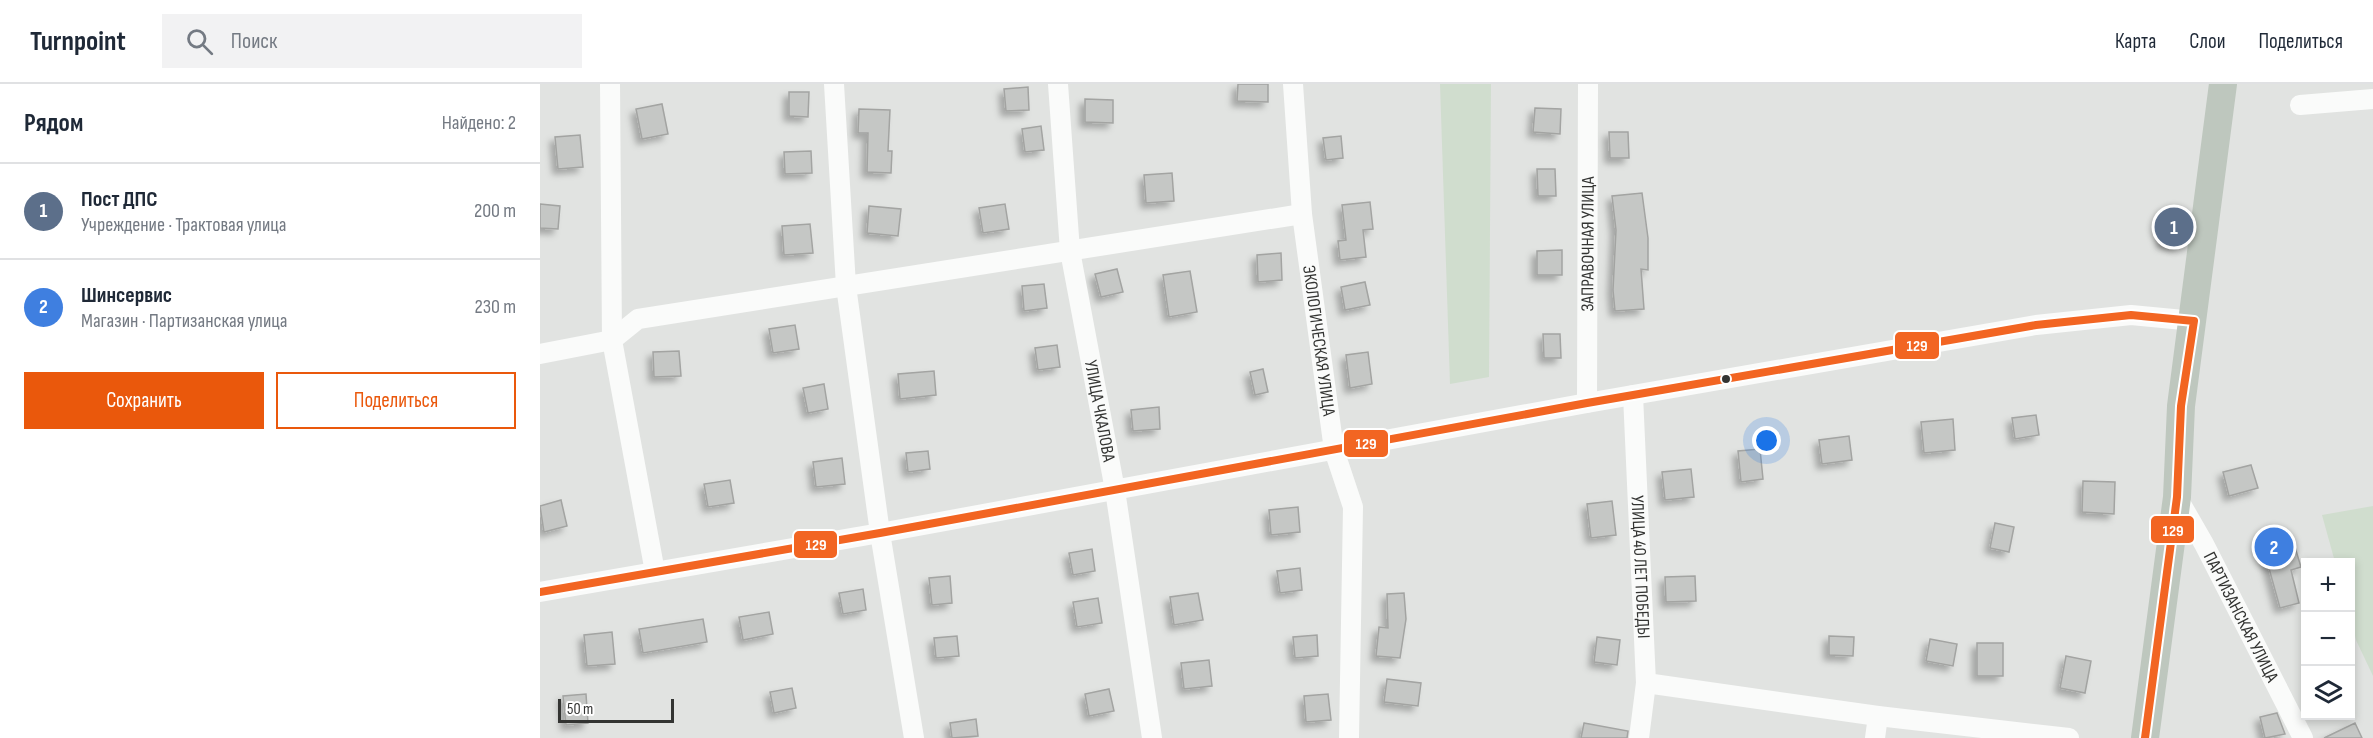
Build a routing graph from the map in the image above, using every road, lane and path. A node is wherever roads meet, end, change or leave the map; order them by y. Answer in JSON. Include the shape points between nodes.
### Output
{"nodes":[{"id":1,"x":610,"y":84,"type":"edge"},
{"id":2,"x":834,"y":84,"type":"edge"},
{"id":3,"x":1059,"y":84,"type":"edge"},
{"id":4,"x":1293,"y":84,"type":"edge"},
{"id":5,"x":1588,"y":84,"type":"edge"},
{"id":6,"x":2223,"y":84,"type":"edge"},
{"id":7,"x":2373,"y":99,"type":"edge"},
{"id":8,"x":2300,"y":105,"type":"dead end"},
{"id":9,"x":1302,"y":214,"type":"junction"},
{"id":10,"x":1070,"y":251,"type":"junction"},
{"id":11,"x":846,"y":286,"type":"junction"},
{"id":12,"x":2194,"y":321,"type":"junction"},
{"id":13,"x":612,"y":339,"type":"junction"},
{"id":14,"x":540,"y":354,"type":"edge"},
{"id":15,"x":1633,"y":395,"type":"junction"},
{"id":16,"x":1587,"y":403,"type":"junction"},
{"id":17,"x":1334,"y":450,"type":"junction"},
{"id":18,"x":1115,"y":489,"type":"junction"},
{"id":19,"x":2177,"y":497,"type":"junction"},
{"id":20,"x":880,"y":533,"type":"junction"},
{"id":21,"x":655,"y":572,"type":"junction"},
{"id":22,"x":540,"y":592,"type":"edge"},
{"id":23,"x":1646,"y":683,"type":"junction"},
{"id":24,"x":1878,"y":716,"type":"junction"},
{"id":25,"x":914,"y":738,"type":"edge"},
{"id":26,"x":1152,"y":738,"type":"edge"},
{"id":27,"x":1349,"y":738,"type":"edge"},
{"id":28,"x":1639,"y":738,"type":"edge"},
{"id":29,"x":1875,"y":738,"type":"edge"},
{"id":30,"x":2069,"y":738,"type":"edge"},
{"id":31,"x":2145,"y":738,"type":"edge"},
{"id":32,"x":2303,"y":738,"type":"edge"}],
"edges":[{"from":1,"to":13,"type":"street"},
{"from":2,"to":11,"type":"street"},
{"from":3,"to":10,"type":"street","name":"УЛИЦА ЧКАЛОВА"},
{"from":4,"to":9,"type":"street","name":"ЭКОЛОГИЧЕСКАЯ УЛИЦА"},
{"from":5,"to":16,"type":"street","name":"ЗАПРАВОЧНАЯ УЛИЦА"},
{"from":6,"to":12,"type":"highway"},
{"from":7,"to":8,"type":"street"},
{"from":9,"to":10,"type":"street"},
{"from":9,"to":17,"type":"street","name":"ЭКОЛОГИЧЕСКАЯ УЛИЦА"},
{"from":10,"to":11,"type":"street"},
{"from":10,"to":18,"type":"street","name":"УЛИЦА ЧКАЛОВА"},
{"from":11,"to":13,"type":"street","via":[[638,319]]},
{"from":11,"to":20,"type":"street"},
{"from":12,"to":15,"type":"street","via":[[2131,315],[2036,325]]},
{"from":12,"to":19,"type":"highway","via":[[2181,406]]},
{"from":13,"to":14,"type":"street"},
{"from":13,"to":21,"type":"street"},
{"from":15,"to":16,"type":"street"},
{"from":15,"to":23,"type":"street","name":"УЛИЦА 40 ЛЕТ ПОБЕДЫ"},
{"from":16,"to":17,"type":"street"},
{"from":17,"to":18,"type":"street"},
{"from":17,"to":27,"type":"street","name":"ЭКОЛОГИЧЕСКАЯ УЛИЦА","via":[[1353,507]]},
{"from":18,"to":20,"type":"street"},
{"from":18,"to":26,"type":"street","name":"УЛИЦА ЧКАЛОВА"},
{"from":19,"to":31,"type":"highway"},
{"from":19,"to":32,"type":"street","name":"ПАРТИЗАНСКАЯ УЛИЦА"},
{"from":20,"to":21,"type":"street"},
{"from":20,"to":25,"type":"street"},
{"from":21,"to":22,"type":"street"},
{"from":23,"to":24,"type":"street"},
{"from":23,"to":28,"type":"street","name":"УЛИЦА 40 ЛЕТ ПОБЕДЫ"},
{"from":24,"to":29,"type":"street"},
{"from":24,"to":30,"type":"street"}]}
